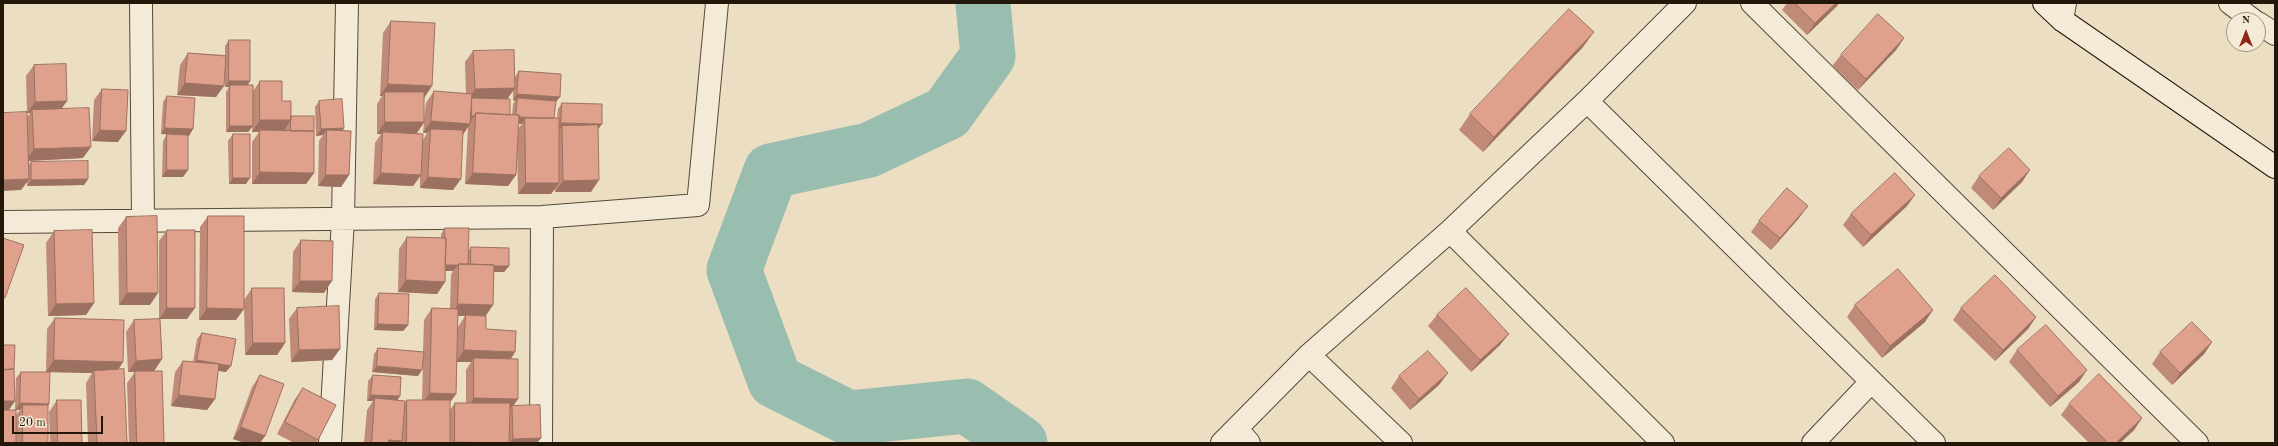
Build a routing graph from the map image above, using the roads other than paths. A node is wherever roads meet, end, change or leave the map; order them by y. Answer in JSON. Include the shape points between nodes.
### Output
{"nodes":[{"id":1,"x":141,"y":3,"type":"edge"},
{"id":2,"x":347,"y":3,"type":"edge"},
{"id":3,"x":717,"y":3,"type":"edge"},
{"id":4,"x":1685,"y":3,"type":"edge"},
{"id":5,"x":1752,"y":3,"type":"edge"},
{"id":6,"x":2044,"y":3,"type":"edge"},
{"id":7,"x":2230,"y":3,"type":"edge"},
{"id":8,"x":2064,"y":12,"type":"edge"},
{"id":9,"x":2242,"y":12,"type":"edge"},
{"id":10,"x":2266,"y":28,"type":"edge"},
{"id":11,"x":2275,"y":34,"type":"edge"},
{"id":12,"x":1587,"y":101,"type":"junction"},
{"id":13,"x":2275,"y":167,"type":"edge"},
{"id":14,"x":542,"y":217,"type":"junction"},
{"id":15,"x":343,"y":219,"type":"junction"},
{"id":16,"x":143,"y":220,"type":"junction"},
{"id":17,"x":3,"y":222,"type":"edge"},
{"id":18,"x":1450,"y":231,"type":"junction"},
{"id":19,"x":1310,"y":355,"type":"junction"},
{"id":20,"x":1870,"y":382,"type":"junction"},
{"id":21,"x":1236,"y":438,"type":"edge"},
{"id":22,"x":330,"y":443,"type":"edge"},
{"id":23,"x":541,"y":443,"type":"edge"},
{"id":24,"x":1401,"y":443,"type":"edge"},
{"id":25,"x":1663,"y":443,"type":"edge"},
{"id":26,"x":1813,"y":443,"type":"edge"},
{"id":27,"x":1934,"y":443,"type":"edge"},
{"id":28,"x":2197,"y":443,"type":"edge"}],
"edges":[{"from":1,"to":16,"type":"street"},
{"from":2,"to":15,"type":"street"},
{"from":3,"to":14,"type":"street","via":[[698,205]]},
{"from":4,"to":12,"type":"street"},
{"from":5,"to":28,"type":"street"},
{"from":6,"to":8,"type":"street"},
{"from":7,"to":9,"type":"street"},
{"from":8,"to":13,"type":"street"},
{"from":10,"to":11,"type":"street"},
{"from":12,"to":18,"type":"street"},
{"from":12,"to":20,"type":"street"},
{"from":14,"to":15,"type":"street"},
{"from":14,"to":23,"type":"street"},
{"from":15,"to":16,"type":"street"},
{"from":15,"to":22,"type":"street"},
{"from":16,"to":17,"type":"street"},
{"from":18,"to":19,"type":"street"},
{"from":18,"to":25,"type":"street"},
{"from":19,"to":21,"type":"street"},
{"from":19,"to":24,"type":"street"},
{"from":20,"to":26,"type":"street"},
{"from":20,"to":27,"type":"street"}]}
